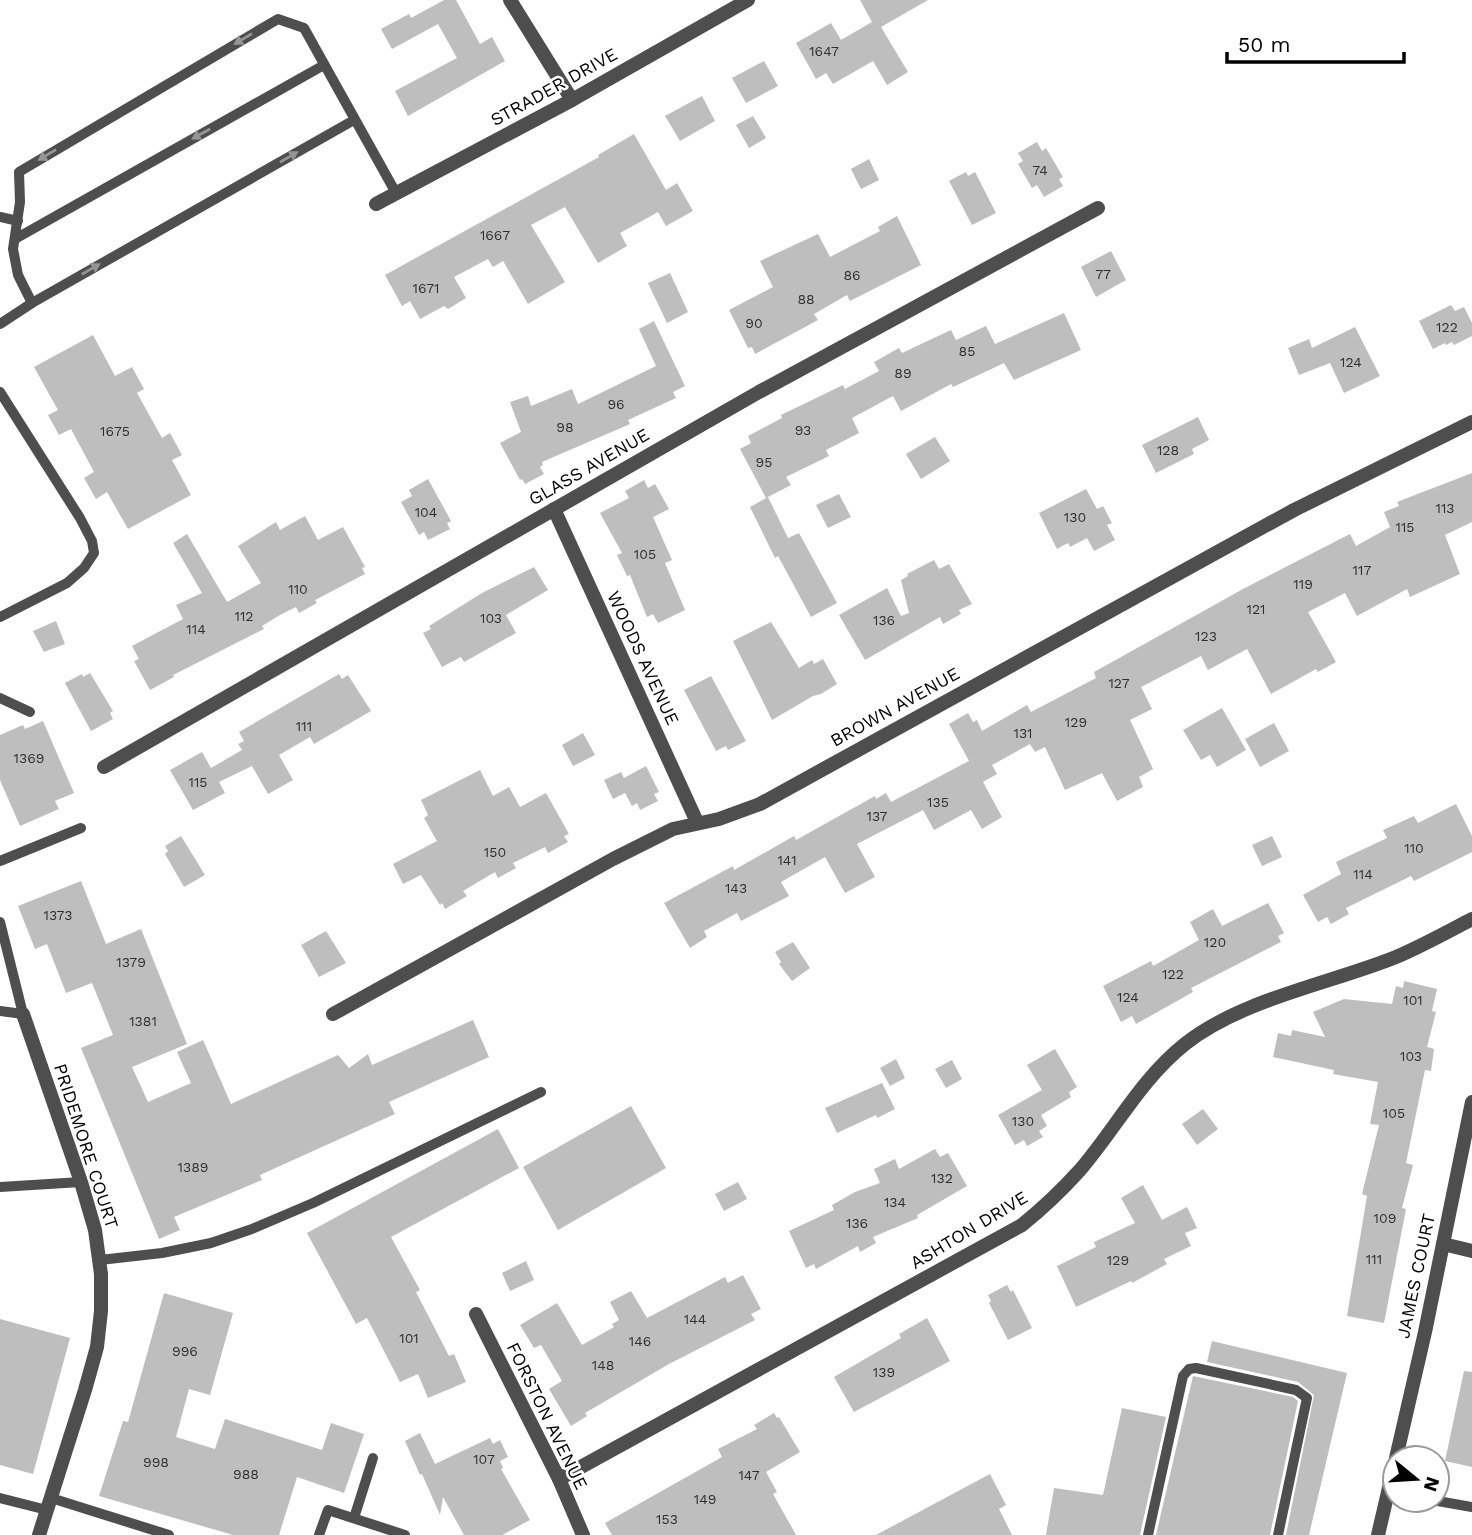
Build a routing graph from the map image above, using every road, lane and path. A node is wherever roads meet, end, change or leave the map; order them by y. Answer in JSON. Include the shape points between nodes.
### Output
{"nodes":[{"id":1,"x":510,"y":0,"type":"edge"},
{"id":2,"x":748,"y":0,"type":"edge"},
{"id":3,"x":324,"y":65,"type":"junction"},
{"id":4,"x":572,"y":100,"type":"junction"},
{"id":5,"x":354,"y":120,"type":"junction"},
{"id":6,"x":396,"y":193,"type":"junction"},
{"id":7,"x":376,"y":204,"type":"dead end"},
{"id":8,"x":1098,"y":208,"type":"dead end"},
{"id":9,"x":0,"y":217,"type":"edge"},
{"id":10,"x":18,"y":221,"type":"junction"},
{"id":11,"x":15,"y":239,"type":"junction"},
{"id":12,"x":32,"y":303,"type":"junction"},
{"id":13,"x":0,"y":324,"type":"edge"},
{"id":14,"x":0,"y":392,"type":"edge"},
{"id":15,"x":1472,"y":422,"type":"edge"},
{"id":16,"x":554,"y":509,"type":"junction"},
{"id":17,"x":0,"y":617,"type":"edge"},
{"id":18,"x":0,"y":698,"type":"edge"},
{"id":19,"x":30,"y":712,"type":"dead end"},
{"id":20,"x":104,"y":767,"type":"dead end"},
{"id":21,"x":697,"y":822,"type":"junction"},
{"id":22,"x":80,"y":828,"type":"dead end"},
{"id":23,"x":0,"y":862,"type":"edge"},
{"id":24,"x":1472,"y":919,"type":"edge"},
{"id":25,"x":0,"y":922,"type":"edge"},
{"id":26,"x":0,"y":1012,"type":"edge"},
{"id":27,"x":23,"y":1014,"type":"junction"},
{"id":28,"x":333,"y":1014,"type":"dead end"},
{"id":29,"x":541,"y":1092,"type":"dead end"},
{"id":30,"x":1472,"y":1102,"type":"edge"},
{"id":31,"x":81,"y":1182,"type":"junction"},
{"id":32,"x":0,"y":1187,"type":"edge"},
{"id":33,"x":1443,"y":1244,"type":"junction"},
{"id":34,"x":1472,"y":1251,"type":"edge"},
{"id":35,"x":100,"y":1260,"type":"junction"},
{"id":36,"x":476,"y":1314,"type":"dead end"},
{"id":37,"x":1399,"y":1444,"type":"edge"},
{"id":38,"x":373,"y":1458,"type":"dead end"},
{"id":39,"x":558,"y":1479,"type":"junction"},
{"id":40,"x":0,"y":1498,"type":"edge"},
{"id":41,"x":1451,"y":1503,"type":"edge"},
{"id":42,"x":49,"y":1504,"type":"junction"},
{"id":43,"x":1472,"y":1507,"type":"edge"},
{"id":44,"x":1385,"y":1514,"type":"edge"},
{"id":45,"x":354,"y":1518,"type":"junction"},
{"id":46,"x":39,"y":1535,"type":"edge"},
{"id":47,"x":169,"y":1535,"type":"edge"},
{"id":48,"x":319,"y":1535,"type":"edge"},
{"id":49,"x":405,"y":1535,"type":"edge"},
{"id":50,"x":583,"y":1535,"type":"edge"},
{"id":51,"x":1148,"y":1535,"type":"edge"},
{"id":52,"x":1278,"y":1535,"type":"edge"},
{"id":53,"x":1378,"y":1535,"type":"edge"}],
"edges":[{"from":1,"to":4,"type":"street"},
{"from":2,"to":4,"type":"street","name":"STRADER DRIVE"},
{"from":3,"to":5,"type":"lane"},
{"from":3,"to":10,"type":"lane","one_way":true,"via":[[304,28],[278,19],[19,172]]},
{"from":3,"to":11,"type":"lane","one_way":true},
{"from":4,"to":6,"type":"street","name":"STRADER DRIVE"},
{"from":5,"to":6,"type":"lane"},
{"from":12,"to":5,"type":"lane","one_way":true},
{"from":6,"to":7,"type":"street","name":"STRADER DRIVE"},
{"from":8,"to":16,"type":"street","name":"GLASS AVENUE","via":[[759,391]]},
{"from":9,"to":10,"type":"lane"},
{"from":10,"to":11,"type":"lane"},
{"from":11,"to":12,"type":"lane","via":[[18,275]]},
{"from":12,"to":13,"type":"lane"},
{"from":14,"to":17,"type":"lane","via":[[80,518],[93,541],[94,553],[67,583]]},
{"from":15,"to":21,"type":"street","name":"BROWN AVENUE","via":[[1294,510],[760,804]]},
{"from":16,"to":20,"type":"street","name":"GLASS AVENUE"},
{"from":16,"to":21,"type":"street","name":"WOODS AVENUE"},
{"from":18,"to":19,"type":"lane"},
{"from":21,"to":28,"type":"street","name":"BROWN AVENUE","via":[[613,859]]},
{"from":22,"to":23,"type":"lane"},
{"from":24,"to":39,"type":"street","name":"ASHTON DRIVE","via":[[1396,957],[1207,1028],[1162,1065],[1080,1169],[1022,1225]]},
{"from":25,"to":27,"type":"lane"},
{"from":26,"to":27,"type":"lane"},
{"from":27,"to":31,"type":"street","name":"PRIDEMORE COURT"},
{"from":29,"to":35,"type":"lane","via":[[252,1229],[211,1243]]},
{"from":30,"to":33,"type":"street","name":"JAMES COURT"},
{"from":31,"to":32,"type":"lane"},
{"from":31,"to":35,"type":"street","name":"PRIDEMORE COURT"},
{"from":33,"to":34,"type":"street"},
{"from":33,"to":37,"type":"street","name":"JAMES COURT"},
{"from":35,"to":42,"type":"street","name":"PRIDEMORE COURT","via":[[97,1346]]},
{"from":36,"to":39,"type":"street","name":"FORSTON AVENUE"},
{"from":38,"to":45,"type":"lane"},
{"from":39,"to":50,"type":"street","name":"FORSTON AVENUE"},
{"from":40,"to":42,"type":"lane"},
{"from":41,"to":43,"type":"lane"},
{"from":42,"to":46,"type":"street","name":"PRIDEMORE COURT"},
{"from":42,"to":47,"type":"lane"},
{"from":44,"to":53,"type":"street","name":"JAMES COURT"},
{"from":45,"to":48,"type":"lane","via":[[328,1510]]},
{"from":45,"to":49,"type":"lane"},
{"from":51,"to":52,"type":"lane","via":[[1183,1376],[1196,1368],[1296,1390],[1307,1398]]}]}
